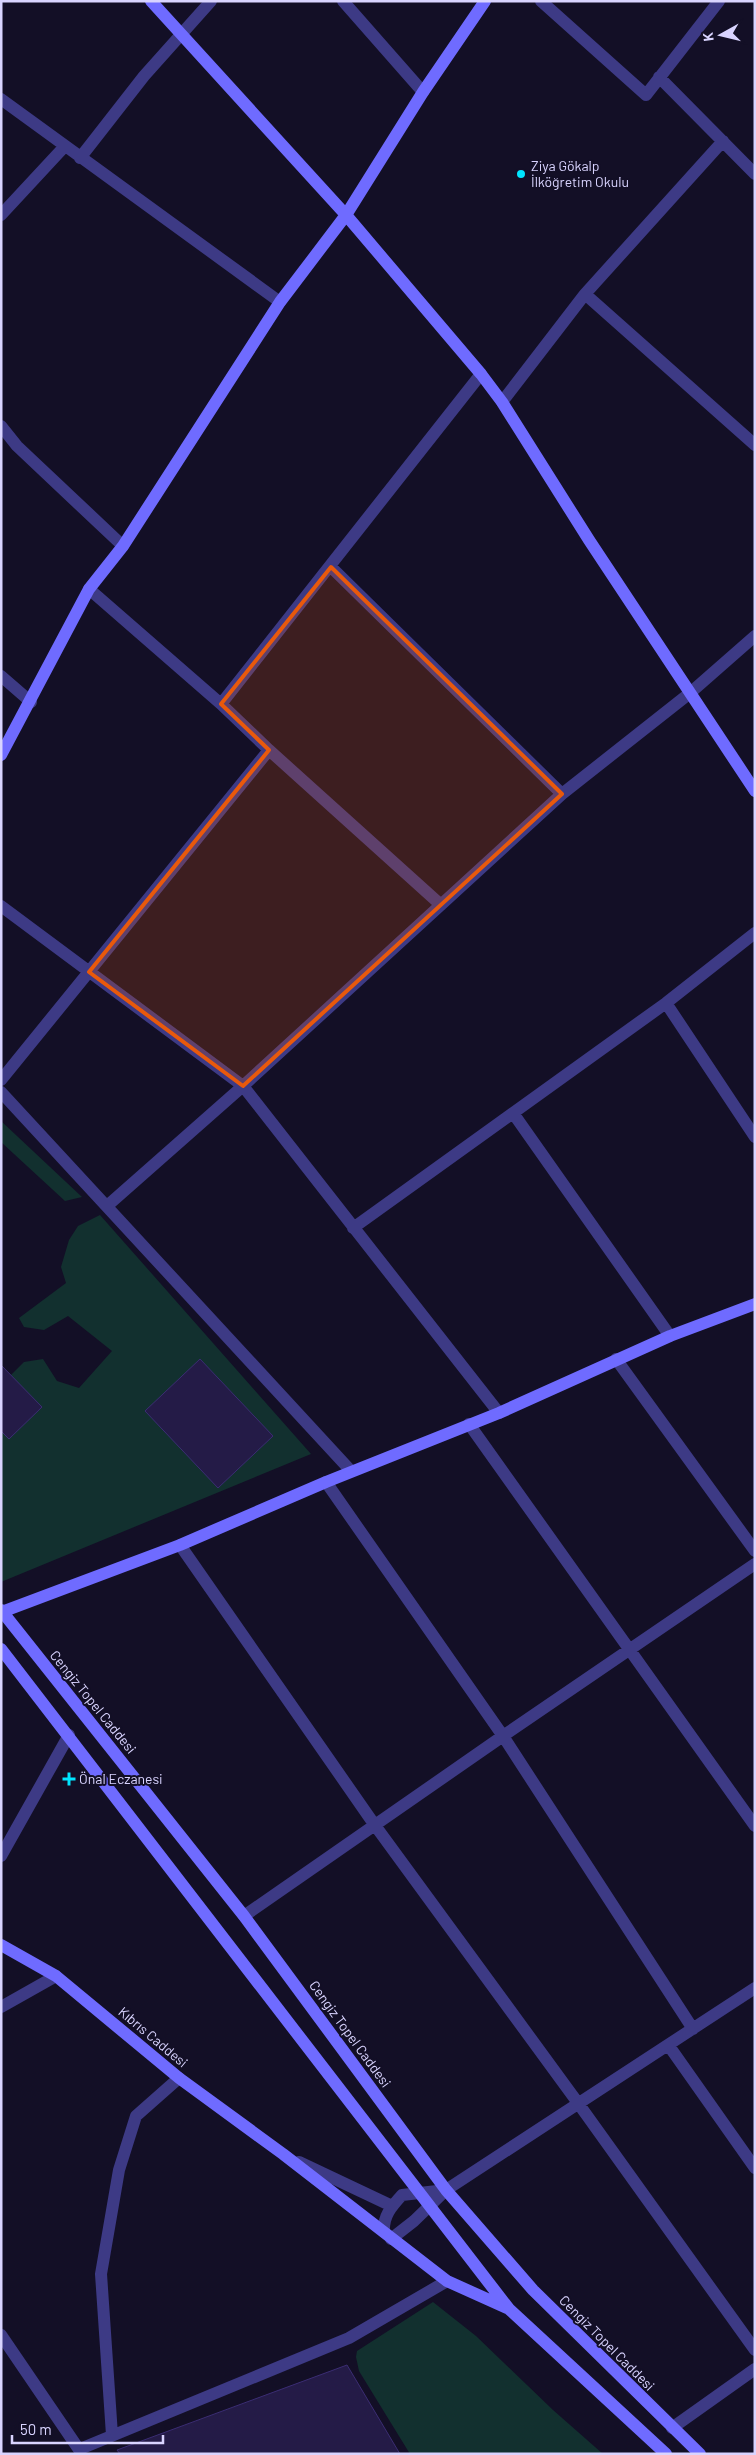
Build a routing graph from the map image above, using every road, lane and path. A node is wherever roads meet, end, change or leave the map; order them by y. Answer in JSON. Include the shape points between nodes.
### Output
{"nodes":[{"id":1,"x":151,"y":1,"type":"edge"},
{"id":2,"x":210,"y":1,"type":"edge"},
{"id":3,"x":343,"y":1,"type":"edge"},
{"id":4,"x":486,"y":1,"type":"edge"},
{"id":5,"x":541,"y":1,"type":"edge"},
{"id":6,"x":719,"y":1,"type":"edge"},
{"id":7,"x":182,"y":34,"type":"junction"},
{"id":8,"x":659,"y":77,"type":"junction"},
{"id":9,"x":424,"y":92,"type":"junction"},
{"id":10,"x":1,"y":99,"type":"edge"},
{"id":11,"x":723,"y":141,"type":"junction"},
{"id":12,"x":65,"y":146,"type":"junction"},
{"id":13,"x":80,"y":158,"type":"junction"},
{"id":14,"x":755,"y":174,"type":"edge"},
{"id":15,"x":1,"y":215,"type":"edge"},
{"id":16,"x":346,"y":215,"type":"junction"},
{"id":17,"x":585,"y":294,"type":"junction"},
{"id":18,"x":280,"y":302,"type":"junction"},
{"id":19,"x":481,"y":374,"type":"junction"},
{"id":20,"x":502,"y":402,"type":"junction"},
{"id":21,"x":1,"y":426,"type":"edge"},
{"id":22,"x":755,"y":445,"type":"edge"},
{"id":23,"x":123,"y":546,"type":"junction"},
{"id":24,"x":332,"y":566,"type":"junction"},
{"id":25,"x":89,"y":589,"type":"junction"},
{"id":26,"x":755,"y":636,"type":"edge"},
{"id":27,"x":1,"y":676,"type":"edge"},
{"id":28,"x":690,"y":693,"type":"junction"},
{"id":29,"x":31,"y":702,"type":"junction"},
{"id":30,"x":221,"y":704,"type":"junction"},
{"id":31,"x":269,"y":750,"type":"junction"},
{"id":32,"x":1,"y":755,"type":"edge"},
{"id":33,"x":755,"y":791,"type":"edge"},
{"id":34,"x":562,"y":794,"type":"junction"},
{"id":35,"x":441,"y":905,"type":"junction"},
{"id":36,"x":1,"y":906,"type":"edge"},
{"id":37,"x":755,"y":933,"type":"edge"},
{"id":38,"x":89,"y":972,"type":"junction"},
{"id":39,"x":666,"y":1003,"type":"junction"},
{"id":40,"x":1,"y":1080,"type":"edge"},
{"id":41,"x":244,"y":1086,"type":"junction"},
{"id":42,"x":1,"y":1092,"type":"edge"},
{"id":43,"x":513,"y":1113,"type":"junction"},
{"id":44,"x":755,"y":1137,"type":"edge"},
{"id":45,"x":107,"y":1206,"type":"junction"},
{"id":46,"x":353,"y":1228,"type":"junction"},
{"id":47,"x":755,"y":1304,"type":"edge"},
{"id":48,"x":670,"y":1336,"type":"junction"},
{"id":49,"x":616,"y":1359,"type":"junction"},
{"id":50,"x":499,"y":1413,"type":"junction"},
{"id":51,"x":469,"y":1424,"type":"junction"},
{"id":52,"x":351,"y":1472,"type":"junction"},
{"id":53,"x":326,"y":1482,"type":"junction"},
{"id":54,"x":180,"y":1545,"type":"junction"},
{"id":55,"x":755,"y":1551,"type":"edge"},
{"id":56,"x":755,"y":1564,"type":"edge"},
{"id":57,"x":2,"y":1611,"type":"edge"},
{"id":58,"x":1,"y":1649,"type":"edge"},
{"id":59,"x":630,"y":1649,"type":"junction"},
{"id":60,"x":69,"y":1735,"type":"junction"},
{"id":61,"x":503,"y":1736,"type":"junction"},
{"id":62,"x":374,"y":1824,"type":"junction"},
{"id":63,"x":755,"y":1826,"type":"edge"},
{"id":64,"x":1,"y":1856,"type":"edge"},
{"id":65,"x":244,"y":1916,"type":"junction"},
{"id":66,"x":1,"y":1945,"type":"edge"},
{"id":67,"x":56,"y":1976,"type":"junction"},
{"id":68,"x":755,"y":1988,"type":"edge"},
{"id":69,"x":1,"y":2007,"type":"edge"},
{"id":70,"x":693,"y":2029,"type":"junction"},
{"id":71,"x":669,"y":2046,"type":"junction"},
{"id":72,"x":179,"y":2078,"type":"junction"},
{"id":73,"x":578,"y":2103,"type":"junction"},
{"id":74,"x":283,"y":2154,"type":"junction"},
{"id":75,"x":755,"y":2168,"type":"edge"},
{"id":76,"x":446,"y":2190,"type":"junction"},
{"id":77,"x":420,"y":2192,"type":"junction"},
{"id":78,"x":392,"y":2206,"type":"junction"},
{"id":79,"x":429,"y":2206,"type":"junction"},
{"id":80,"x":388,"y":2236,"type":"junction"},
{"id":81,"x":447,"y":2281,"type":"junction"},
{"id":82,"x":509,"y":2309,"type":"junction"},
{"id":83,"x":1,"y":2335,"type":"edge"},
{"id":84,"x":755,"y":2350,"type":"edge"},
{"id":85,"x":755,"y":2369,"type":"edge"},
{"id":86,"x":672,"y":2428,"type":"junction"},
{"id":87,"x":112,"y":2435,"type":"junction"},
{"id":88,"x":81,"y":2452,"type":"edge"},
{"id":89,"x":666,"y":2454,"type":"edge"},
{"id":90,"x":700,"y":2454,"type":"edge"}],
"edges":[{"from":1,"to":7,"type":"street"},
{"from":2,"to":7,"type":"street"},
{"from":3,"to":9,"type":"street"},
{"from":4,"to":9,"type":"street"},
{"from":5,"to":8,"type":"street","via":[[646,95]]},
{"from":6,"to":8,"type":"street"},
{"from":7,"to":13,"type":"street","via":[[144,76]]},
{"from":7,"to":16,"type":"street"},
{"from":8,"to":11,"type":"street"},
{"from":9,"to":16,"type":"street"},
{"from":10,"to":12,"type":"street"},
{"from":11,"to":14,"type":"street"},
{"from":11,"to":17,"type":"street"},
{"from":12,"to":13,"type":"street"},
{"from":12,"to":15,"type":"street"},
{"from":13,"to":18,"type":"street"},
{"from":16,"to":18,"type":"street"},
{"from":16,"to":19,"type":"street"},
{"from":17,"to":20,"type":"street"},
{"from":17,"to":22,"type":"street"},
{"from":18,"to":23,"type":"street"},
{"from":19,"to":20,"type":"street"},
{"from":19,"to":24,"type":"street"},
{"from":20,"to":28,"type":"street"},
{"from":21,"to":23,"type":"street","via":[[17,446]]},
{"from":23,"to":25,"type":"street"},
{"from":24,"to":30,"type":"street"},
{"from":24,"to":34,"type":"street"},
{"from":25,"to":29,"type":"street"},
{"from":25,"to":30,"type":"street"},
{"from":26,"to":28,"type":"street"},
{"from":27,"to":29,"type":"street"},
{"from":28,"to":33,"type":"street"},
{"from":28,"to":34,"type":"street"},
{"from":29,"to":32,"type":"street"},
{"from":30,"to":31,"type":"street"},
{"from":31,"to":35,"type":"street"},
{"from":31,"to":38,"type":"street"},
{"from":34,"to":35,"type":"street"},
{"from":35,"to":41,"type":"street"},
{"from":36,"to":38,"type":"street"},
{"from":37,"to":39,"type":"street"},
{"from":38,"to":40,"type":"street"},
{"from":38,"to":41,"type":"street"},
{"from":39,"to":43,"type":"street"},
{"from":39,"to":44,"type":"street"},
{"from":41,"to":45,"type":"street"},
{"from":41,"to":46,"type":"street"},
{"from":42,"to":45,"type":"street"},
{"from":43,"to":46,"type":"street"},
{"from":43,"to":48,"type":"street"},
{"from":45,"to":52,"type":"street"},
{"from":46,"to":50,"type":"street"},
{"from":47,"to":48,"type":"street"},
{"from":48,"to":49,"type":"street"},
{"from":49,"to":50,"type":"street"},
{"from":49,"to":55,"type":"street"},
{"from":50,"to":51,"type":"street"},
{"from":51,"to":52,"type":"street"},
{"from":51,"to":59,"type":"street"},
{"from":52,"to":53,"type":"street"},
{"from":53,"to":54,"type":"street"},
{"from":53,"to":61,"type":"street"},
{"from":54,"to":57,"type":"street"},
{"from":54,"to":62,"type":"street"},
{"from":56,"to":59,"type":"street"},
{"from":57,"to":65,"type":"street","name":"Cengiz Topel Caddesi"},
{"from":58,"to":60,"type":"street"},
{"from":59,"to":61,"type":"street"},
{"from":59,"to":63,"type":"street"},
{"from":60,"to":64,"type":"street"},
{"from":60,"to":77,"type":"street"},
{"from":61,"to":62,"type":"street"},
{"from":61,"to":70,"type":"street"},
{"from":62,"to":65,"type":"street"},
{"from":62,"to":73,"type":"street"},
{"from":65,"to":76,"type":"street","name":"Cengiz Topel Caddesi"},
{"from":66,"to":67,"type":"street","name":"Kıbrıs Caddesi"},
{"from":67,"to":69,"type":"street"},
{"from":67,"to":72,"type":"street","name":"Kıbrıs Caddesi"},
{"from":68,"to":70,"type":"street"},
{"from":70,"to":71,"type":"street"},
{"from":71,"to":73,"type":"street"},
{"from":71,"to":75,"type":"street"},
{"from":72,"to":74,"type":"street","name":"Kıbrıs Caddesi"},
{"from":72,"to":87,"type":"street","via":[[136,2116],[119,2170],[100,2274]]},
{"from":73,"to":76,"type":"street"},
{"from":73,"to":84,"type":"street"},
{"from":74,"to":78,"type":"street"},
{"from":74,"to":80,"type":"street","name":"Kıbrıs Caddesi"},
{"from":76,"to":77,"type":"street"},
{"from":76,"to":79,"type":"street"},
{"from":76,"to":86,"type":"street","name":"Cengiz Topel Caddesi","via":[[533,2290]]},
{"from":77,"to":78,"type":"street","via":[[402,2195]]},
{"from":77,"to":79,"type":"street"},
{"from":78,"to":80,"type":"street","via":[[383,2222]]},
{"from":79,"to":80,"type":"street"},
{"from":79,"to":82,"type":"street"},
{"from":80,"to":81,"type":"street","name":"Kıbrıs Caddesi"},
{"from":81,"to":82,"type":"street","name":"Kıbrıs Caddesi"},
{"from":81,"to":87,"type":"street","via":[[349,2338]]},
{"from":82,"to":89,"type":"street"},
{"from":83,"to":88,"type":"street"},
{"from":85,"to":86,"type":"street"},
{"from":86,"to":90,"type":"street","name":"Cengiz Topel Caddesi"},
{"from":87,"to":88,"type":"street"}]}
